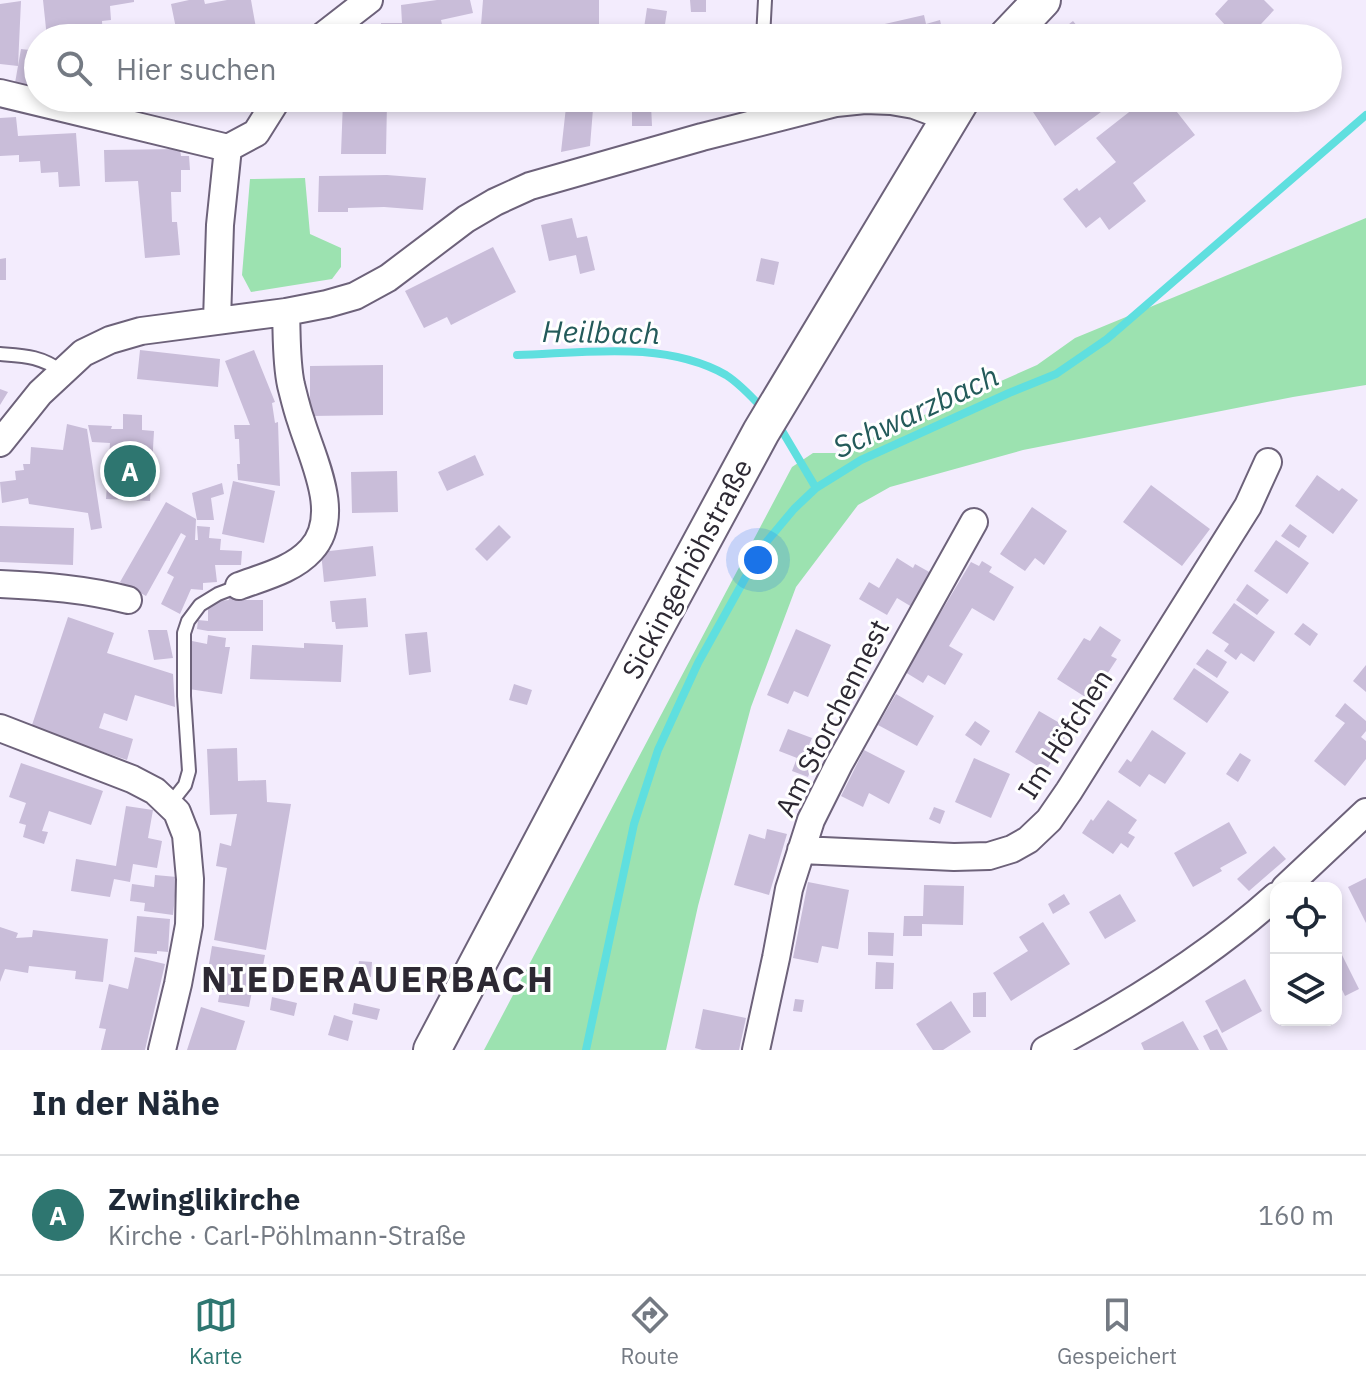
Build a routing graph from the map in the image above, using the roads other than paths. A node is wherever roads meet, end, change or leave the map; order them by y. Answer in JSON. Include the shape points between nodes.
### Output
{"nodes":[{"id":1,"x":369,"y":0,"type":"edge"},
{"id":2,"x":765,"y":0,"type":"edge"},
{"id":3,"x":1042,"y":0,"type":"edge"},
{"id":4,"x":338,"y":24,"type":"edge"},
{"id":5,"x":764,"y":24,"type":"edge"},
{"id":6,"x":1019,"y":24,"type":"edge"},
{"id":7,"x":0,"y":93,"type":"edge"},
{"id":8,"x":24,"y":99,"type":"edge"},
{"id":9,"x":79,"y":112,"type":"edge"},
{"id":10,"x":269,"y":112,"type":"edge"},
{"id":11,"x":753,"y":112,"type":"edge"},
{"id":12,"x":798,"y":112,"type":"edge"},
{"id":13,"x":953,"y":112,"type":"edge"},
{"id":14,"x":751,"y":125,"type":"junction"},
{"id":15,"x":228,"y":148,"type":"junction"},
{"id":16,"x":286,"y":312,"type":"junction"},
{"id":17,"x":217,"y":321,"type":"junction"},
{"id":18,"x":0,"y":354,"type":"edge"},
{"id":19,"x":61,"y":371,"type":"junction"},
{"id":20,"x":0,"y":443,"type":"edge"},
{"id":21,"x":1268,"y":462,"type":"dead end"},
{"id":22,"x":974,"y":522,"type":"dead end"},
{"id":23,"x":0,"y":584,"type":"edge"},
{"id":24,"x":239,"y":586,"type":"joint"},
{"id":25,"x":128,"y":600,"type":"dead end"},
{"id":26,"x":0,"y":728,"type":"edge"},
{"id":27,"x":170,"y":804,"type":"junction"},
{"id":28,"x":1366,"y":812,"type":"edge"},
{"id":29,"x":801,"y":850,"type":"junction"},
{"id":30,"x":1291,"y":882,"type":"edge"},
{"id":31,"x":1270,"y":901,"type":"edge"},
{"id":32,"x":162,"y":1050,"type":"edge"},
{"id":33,"x":432,"y":1050,"type":"edge"},
{"id":34,"x":756,"y":1050,"type":"edge"},
{"id":35,"x":1045,"y":1050,"type":"edge"}],
"edges":[{"from":1,"to":4,"type":"street"},
{"from":2,"to":5,"type":"lane"},
{"from":3,"to":6,"type":"main road"},
{"from":7,"to":8,"type":"street"},
{"from":9,"to":15,"type":"street"},
{"from":10,"to":15,"type":"street","via":[[256,133]]},
{"from":11,"to":14,"type":"lane"},
{"from":12,"to":14,"type":"street"},
{"from":13,"to":33,"type":"main road","name":"Sickingerhöhstraße","via":[[761,432]]},
{"from":14,"to":16,"type":"street","via":[[530,186],[466,219],[388,278],[355,296]]},
{"from":15,"to":17,"type":"street"},
{"from":16,"to":17,"type":"street"},
{"from":16,"to":24,"type":"street","via":[[290,381],[319,473],[324,518],[304,557]]},
{"from":17,"to":19,"type":"street","via":[[110,340]]},
{"from":18,"to":19,"type":"lane","via":[[33,357]]},
{"from":19,"to":20,"type":"street"},
{"from":21,"to":29,"type":"street","name":"Im Höfchen","via":[[1248,506],[1069,791],[1028,840],[989,856]]},
{"from":22,"to":29,"type":"street","name":"Am Storchennest","via":[[839,764]]},
{"from":23,"to":25,"type":"street","via":[[68,587]]},
{"from":24,"to":27,"type":"lane","via":[[200,605],[184,633],[189,771]]},
{"from":26,"to":27,"type":"street","via":[[132,779]]},
{"from":27,"to":32,"type":"street","via":[[186,835],[189,925]]},
{"from":28,"to":30,"type":"street"},
{"from":29,"to":34,"type":"street","name":"Am Storchennest"},
{"from":31,"to":35,"type":"street","via":[[1134,1001]]}]}
